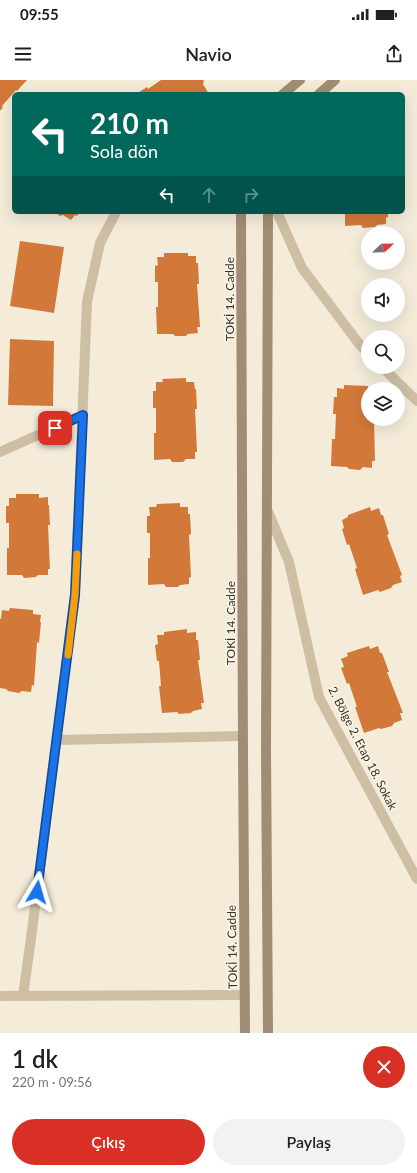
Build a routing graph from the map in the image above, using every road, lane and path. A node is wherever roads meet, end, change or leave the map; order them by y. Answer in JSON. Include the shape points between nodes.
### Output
{"nodes":[{"id":1,"x":300,"y":80,"type":"edge"},
{"id":2,"x":335,"y":80,"type":"edge"},
{"id":3,"x":285,"y":92,"type":"edge"},
{"id":4,"x":321,"y":92,"type":"edge"},
{"id":5,"x":115,"y":214,"type":"edge"},
{"id":6,"x":241,"y":214,"type":"edge"},
{"id":7,"x":268,"y":214,"type":"edge"},
{"id":8,"x":278,"y":214,"type":"edge"},
{"id":9,"x":361,"y":346,"type":"edge"},
{"id":10,"x":390,"y":374,"type":"edge"},
{"id":11,"x":417,"y":401,"type":"edge"},
{"id":12,"x":83,"y":415,"type":"junction"},
{"id":13,"x":0,"y":452,"type":"edge"},
{"id":14,"x":267,"y":509,"type":"junction"},
{"id":15,"x":243,"y":736,"type":"junction"},
{"id":16,"x":57,"y":740,"type":"junction"},
{"id":17,"x":417,"y":879,"type":"edge"},
{"id":18,"x":245,"y":995,"type":"junction"},
{"id":19,"x":0,"y":996,"type":"edge"},
{"id":20,"x":23,"y":996,"type":"junction"},
{"id":21,"x":245,"y":1033,"type":"edge"},
{"id":22,"x":268,"y":1033,"type":"edge"}],
"edges":[{"from":1,"to":3,"type":"main road"},
{"from":2,"to":4,"type":"main road"},
{"from":5,"to":12,"type":"street","via":[[100,243],[87,302]]},
{"from":6,"to":15,"type":"main road","name":"TOKİ 14. Cadde"},
{"from":7,"to":14,"type":"main road"},
{"from":8,"to":9,"type":"street","via":[[302,268]]},
{"from":10,"to":11,"type":"street"},
{"from":12,"to":13,"type":"street"},
{"from":12,"to":16,"type":"street","via":[[75,595]]},
{"from":14,"to":17,"type":"street","name":"2. Bölge 2. Etap 18. Sokak","via":[[290,562],[319,696]]},
{"from":14,"to":22,"type":"main road"},
{"from":15,"to":16,"type":"street"},
{"from":15,"to":18,"type":"main road","name":"TOKİ 14. Cadde"},
{"from":16,"to":20,"type":"street"},
{"from":18,"to":20,"type":"street"},
{"from":18,"to":21,"type":"main road","name":"TOKİ 14. Cadde"},
{"from":19,"to":20,"type":"street"}]}
